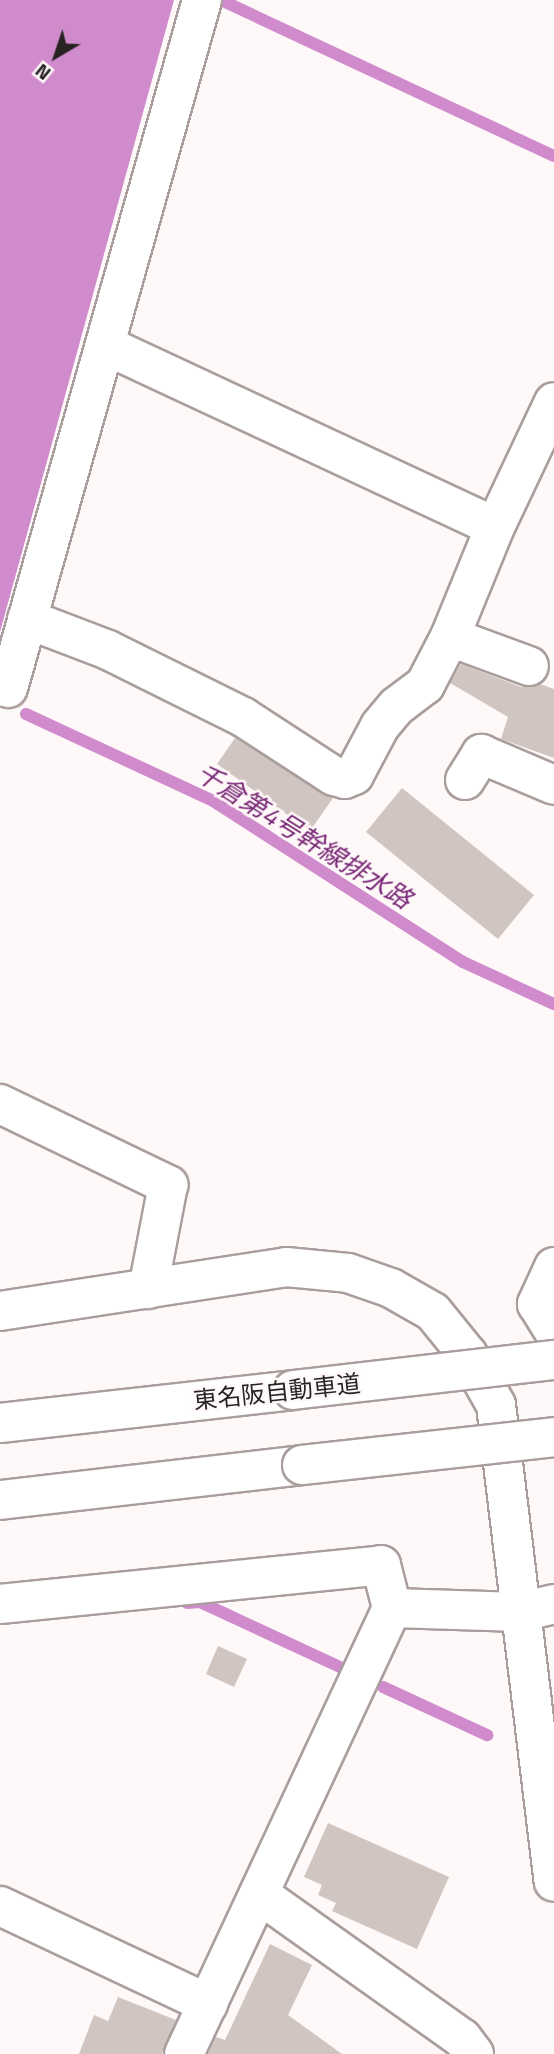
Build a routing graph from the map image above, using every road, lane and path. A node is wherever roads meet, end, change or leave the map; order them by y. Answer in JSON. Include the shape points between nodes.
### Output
{"nodes":[{"id":1,"x":202,"y":0,"type":"edge"},
{"id":2,"x":105,"y":345,"type":"junction"},
{"id":3,"x":549,"y":424,"type":"edge"},
{"id":4,"x":495,"y":527,"type":"junction"},
{"id":5,"x":27,"y":619,"type":"junction"},
{"id":6,"x":450,"y":637,"type":"junction"},
{"id":7,"x":529,"y":666,"type":"dead end"},
{"id":8,"x":8,"y":688,"type":"dead end"},
{"id":9,"x":465,"y":780,"type":"dead end"},
{"id":10,"x":554,"y":785,"type":"edge"},
{"id":11,"x":0,"y":1104,"type":"edge"},
{"id":12,"x":554,"y":1266,"type":"edge"},
{"id":13,"x":148,"y":1289,"type":"junction"},
{"id":14,"x":0,"y":1311,"type":"edge"},
{"id":15,"x":553,"y":1335,"type":"edge"},
{"id":16,"x":0,"y":1423,"type":"edge"},
{"id":17,"x":554,"y":1437,"type":"edge"},
{"id":18,"x":0,"y":1500,"type":"edge"},
{"id":19,"x":0,"y":1604,"type":"edge"},
{"id":20,"x":392,"y":1608,"type":"junction"},
{"id":21,"x":537,"y":1608,"type":"edge"},
{"id":22,"x":554,"y":1881,"type":"edge"},
{"id":23,"x":259,"y":1894,"type":"junction"},
{"id":24,"x":0,"y":1906,"type":"edge"},
{"id":25,"x":208,"y":2004,"type":"junction"},
{"id":26,"x":184,"y":2054,"type":"edge"},
{"id":27,"x":474,"y":2054,"type":"edge"}],
"edges":[{"from":1,"to":2,"type":"main road"},
{"from":2,"to":4,"type":"main road"},
{"from":2,"to":5,"type":"main road"},
{"from":3,"to":4,"type":"main road"},
{"from":4,"to":6,"type":"main road"},
{"from":5,"to":6,"type":"main road","via":[[108,650],[243,717],[345,779],[354,775],[380,726],[397,706],[425,685]]},
{"from":5,"to":8,"type":"main road"},
{"from":6,"to":7,"type":"main road"},
{"from":9,"to":10,"type":"main road","via":[[481,754]]},
{"from":11,"to":13,"type":"main road","via":[[168,1185]]},
{"from":12,"to":15,"type":"main road","via":[[537,1304]]},
{"from":13,"to":14,"type":"main road"},
{"from":13,"to":21,"type":"main road","via":[[286,1267],[348,1273],[391,1288],[433,1312],[468,1355],[496,1405]]},
{"from":15,"to":16,"type":"main road","name":"東名阪自動車道","bridge":true,"via":[[293,1390]]},
{"from":17,"to":18,"type":"main road","bridge":true},
{"from":19,"to":20,"type":"main road","via":[[381,1565]]},
{"from":20,"to":21,"type":"main road"},
{"from":20,"to":23,"type":"main road"},
{"from":21,"to":22,"type":"main road"},
{"from":23,"to":25,"type":"main road"},
{"from":23,"to":27,"type":"main road","via":[[462,2038]]},
{"from":24,"to":25,"type":"main road"},
{"from":25,"to":26,"type":"main road"}]}
